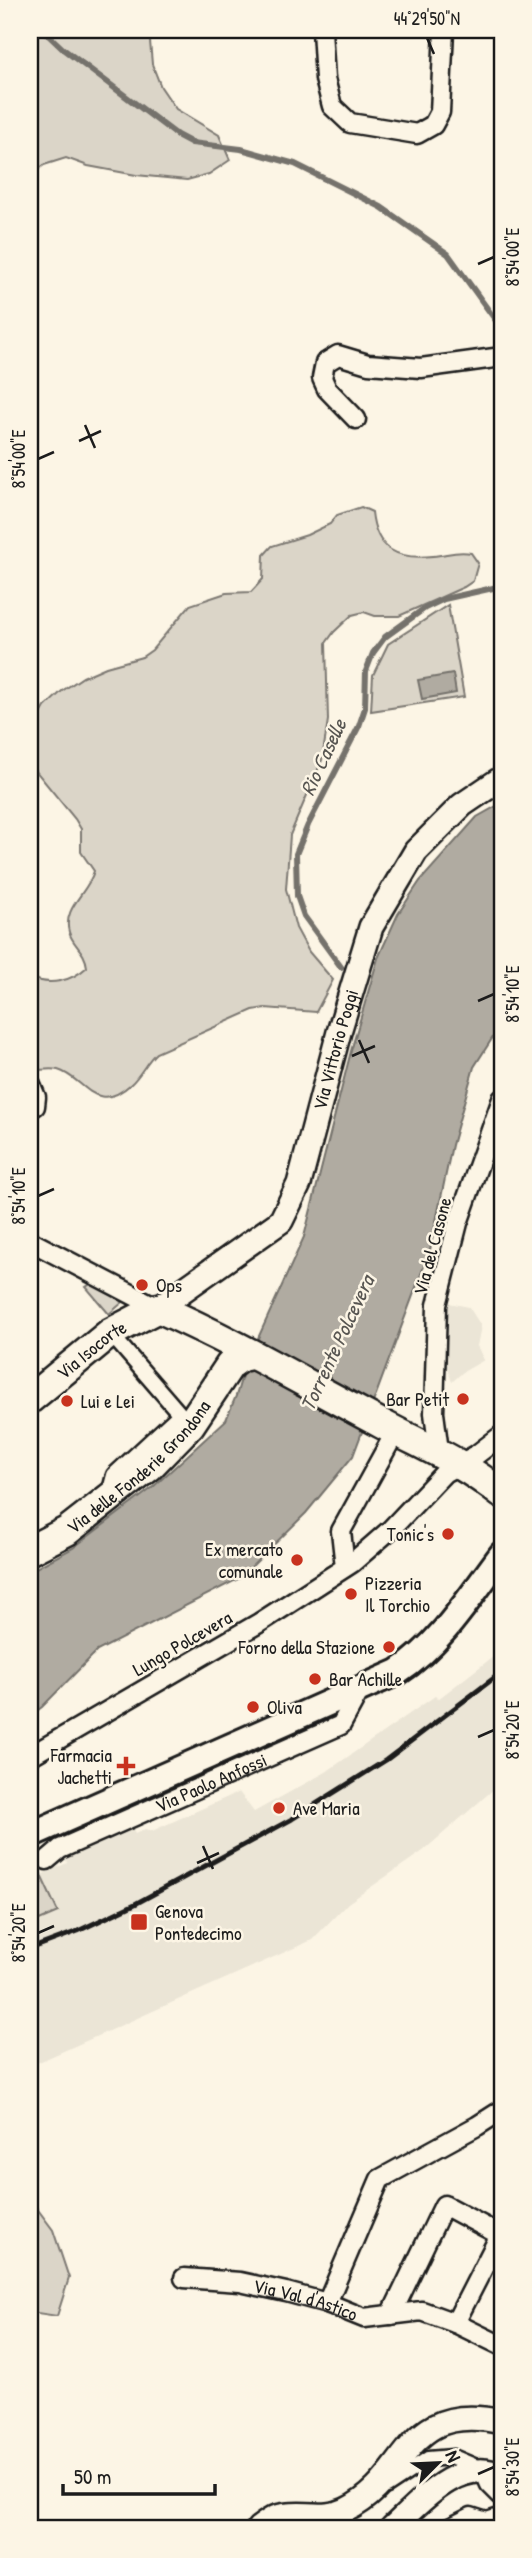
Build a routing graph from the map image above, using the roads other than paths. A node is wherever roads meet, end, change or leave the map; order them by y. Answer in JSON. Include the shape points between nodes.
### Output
{"nodes":[{"id":1,"x":322,"y":30,"type":"edge"},
{"id":2,"x":444,"y":30,"type":"edge"},
{"id":3,"x":501,"y":357,"type":"edge"},
{"id":4,"x":356,"y":419,"type":"dead end"},
{"id":5,"x":502,"y":778,"type":"edge"},
{"id":6,"x":30,"y":1083,"type":"edge"},
{"id":7,"x":502,"y":1099,"type":"edge"},
{"id":8,"x":30,"y":1109,"type":"edge"},
{"id":9,"x":30,"y":1241,"type":"edge"},
{"id":10,"x":158,"y":1308,"type":"junction"},
{"id":11,"x":110,"y":1333,"type":"junction"},
{"id":12,"x":241,"y":1360,"type":"junction"},
{"id":13,"x":30,"y":1399,"type":"edge"},
{"id":14,"x":396,"y":1431,"type":"junction"},
{"id":15,"x":502,"y":1435,"type":"edge"},
{"id":16,"x":459,"y":1463,"type":"junction"},
{"id":17,"x":502,"y":1494,"type":"edge"},
{"id":18,"x":108,"y":1499,"type":"junction"},
{"id":19,"x":30,"y":1550,"type":"edge"},
{"id":20,"x":502,"y":1554,"type":"edge"},
{"id":21,"x":349,"y":1565,"type":"junction"},
{"id":22,"x":360,"y":1690,"type":"junction"},
{"id":23,"x":30,"y":1756,"type":"edge"},
{"id":24,"x":30,"y":1835,"type":"edge"},
{"id":25,"x":47,"y":1860,"type":"dead end"},
{"id":26,"x":502,"y":2110,"type":"edge"},
{"id":27,"x":501,"y":2236,"type":"edge"},
{"id":28,"x":184,"y":2278,"type":"dead end"},
{"id":29,"x":327,"y":2303,"type":"junction"},
{"id":30,"x":391,"y":2315,"type":"junction"},
{"id":31,"x":455,"y":2323,"type":"junction"},
{"id":32,"x":502,"y":2346,"type":"edge"},
{"id":33,"x":502,"y":2422,"type":"edge"},
{"id":34,"x":491,"y":2472,"type":"edge"},
{"id":35,"x":370,"y":2496,"type":"junction"},
{"id":36,"x":502,"y":2499,"type":"edge"},
{"id":37,"x":502,"y":2515,"type":"edge"},
{"id":38,"x":259,"y":2528,"type":"edge"},
{"id":39,"x":392,"y":2528,"type":"edge"},
{"id":40,"x":445,"y":2528,"type":"edge"}],
"edges":[{"from":1,"to":2,"type":"street","via":[[332,106],[350,123],[417,134],[433,125],[440,112]]},
{"from":3,"to":4,"type":"street","via":[[421,368],[368,364],[338,355],[325,363],[322,378]]},
{"from":5,"to":10,"type":"street","name":"Via Vittorio Poggi","via":[[463,805],[416,850],[371,927],[299,1184],[281,1221]]},
{"from":6,"to":8,"type":"street","via":[[36,1097]]},
{"from":7,"to":16,"type":"street","name":"Via del Casone","via":[[458,1223],[437,1305],[434,1413]]},
{"from":9,"to":10,"type":"street","name":"Via Isocorte"},
{"from":10,"to":11,"type":"main road","name":"Via Isocorte"},
{"from":10,"to":12,"type":"main road","name":"Via Isocorte","via":[[210,1332]]},
{"from":11,"to":13,"type":"main road","name":"Via Isocorte"},
{"from":11,"to":18,"type":"street","via":[[180,1414],[114,1475]]},
{"from":12,"to":14,"type":"main road","name":"Via Isocorte"},
{"from":12,"to":18,"type":"main road","name":"Via delle Fonderie Grondona","via":[[190,1425],[149,1467]]},
{"from":14,"to":16,"type":"main road","name":"Via Isocorte"},
{"from":14,"to":21,"type":"street","via":[[341,1531]]},
{"from":15,"to":16,"type":"street","name":"Lungo Polcevera"},
{"from":16,"to":17,"type":"main road","name":"Via Isocorte"},
{"from":16,"to":21,"type":"street","name":"Lungo Polcevera"},
{"from":18,"to":19,"type":"main road","name":"Via delle Fonderie Grondona","via":[[67,1531]]},
{"from":20,"to":22,"type":"main road","name":"Via Paolo Anfossi","via":[[419,1658]]},
{"from":21,"to":23,"type":"street","name":"Lungo Polcevera","via":[[259,1623]]},
{"from":22,"to":24,"type":"main road","name":"Via Paolo Anfossi"},
{"from":22,"to":25,"type":"street","name":"Via Paolo Anfossi","via":[[341,1725],[60,1849]]},
{"from":26,"to":29,"type":"street","via":[[380,2179]]},
{"from":27,"to":30,"type":"street","via":[[444,2205]]},
{"from":27,"to":31,"type":"street"},
{"from":28,"to":29,"type":"street","name":"Via Val d'Astico","via":[[240,2282]]},
{"from":29,"to":30,"type":"street","name":"Via Val d'Astico","via":[[363,2318]]},
{"from":30,"to":31,"type":"street","name":"Via Val d'Astico","via":[[422,2311]]},
{"from":31,"to":32,"type":"street","name":"Via Val d'Astico"},
{"from":33,"to":35,"type":"street","via":[[450,2419],[421,2434]]},
{"from":34,"to":35,"type":"street","via":[[453,2457],[428,2459]]},
{"from":34,"to":36,"type":"street","via":[[488,2485]]},
{"from":34,"to":39,"type":"street","via":[[447,2481]]},
{"from":35,"to":38,"type":"street","via":[[344,2511],[321,2517],[276,2516]]},
{"from":37,"to":40,"type":"street","via":[[487,2520],[471,2515]]}]}
